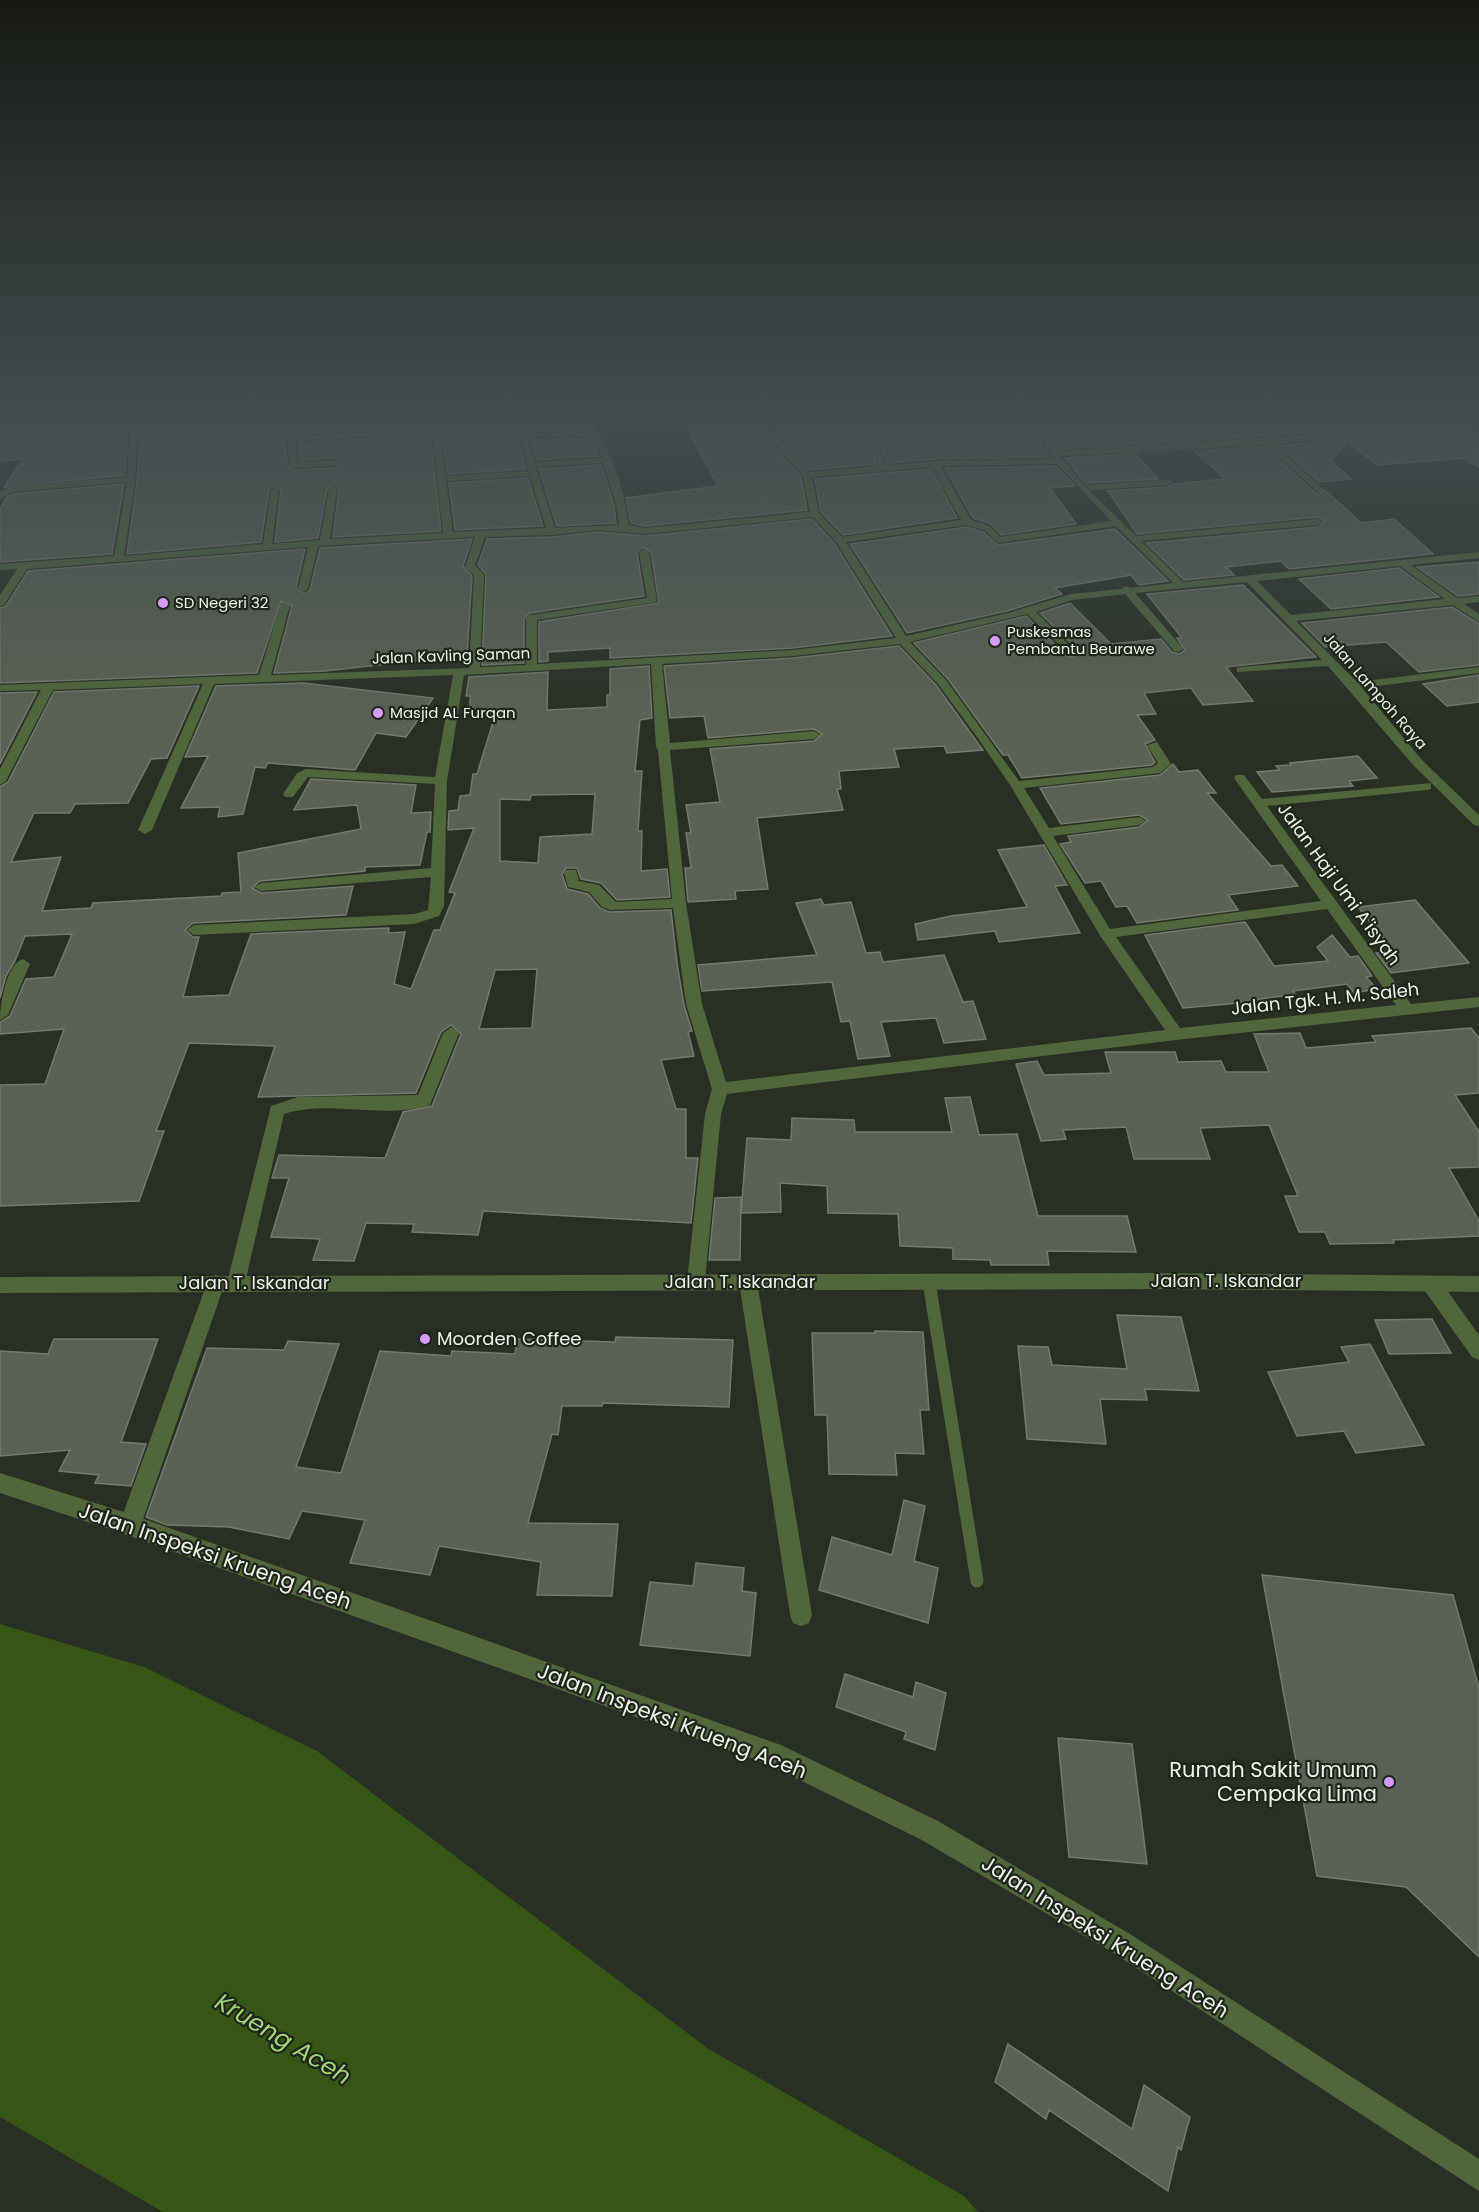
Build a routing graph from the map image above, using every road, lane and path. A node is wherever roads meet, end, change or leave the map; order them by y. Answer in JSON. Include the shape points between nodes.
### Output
{"nodes":[{"id":1,"x":125,"y":519,"type":"edge"},
{"id":2,"x":271,"y":519,"type":"edge"},
{"id":3,"x":326,"y":519,"type":"edge"},
{"id":4,"x":446,"y":519,"type":"edge"},
{"id":5,"x":548,"y":519,"type":"edge"},
{"id":6,"x":623,"y":519,"type":"edge"},
{"id":7,"x":762,"y":519,"type":"edge"},
{"id":8,"x":819,"y":519,"type":"edge"},
{"id":9,"x":965,"y":519,"type":"edge"},
{"id":10,"x":1116,"y":519,"type":"edge"},
{"id":11,"x":967,"y":522,"type":"junction"},
{"id":12,"x":1318,"y":522,"type":"dead end"},
{"id":13,"x":1120,"y":523,"type":"junction"},
{"id":14,"x":624,"y":526,"type":"junction"},
{"id":15,"x":552,"y":532,"type":"junction"},
{"id":16,"x":448,"y":534,"type":"junction"},
{"id":17,"x":481,"y":534,"type":"junction"},
{"id":18,"x":1136,"y":539,"type":"junction"},
{"id":19,"x":840,"y":540,"type":"junction"},
{"id":20,"x":320,"y":542,"type":"junction"},
{"id":21,"x":267,"y":547,"type":"junction"},
{"id":22,"x":644,"y":552,"type":"dead end"},
{"id":23,"x":1479,"y":555,"type":"edge"},
{"id":24,"x":118,"y":560,"type":"junction"},
{"id":25,"x":1402,"y":563,"type":"junction"},
{"id":26,"x":24,"y":566,"type":"junction"},
{"id":27,"x":0,"y":567,"type":"edge"},
{"id":28,"x":1250,"y":579,"type":"junction"},
{"id":29,"x":1180,"y":585,"type":"junction"},
{"id":30,"x":303,"y":589,"type":"dead end"},
{"id":31,"x":1126,"y":589,"type":"junction"},
{"id":32,"x":1479,"y":599,"type":"edge"},
{"id":33,"x":1454,"y":602,"type":"junction"},
{"id":34,"x":0,"y":603,"type":"edge"},
{"id":35,"x":285,"y":605,"type":"dead end"},
{"id":36,"x":1028,"y":610,"type":"junction"},
{"id":37,"x":1290,"y":618,"type":"junction"},
{"id":38,"x":1479,"y":619,"type":"edge"},
{"id":39,"x":903,"y":640,"type":"junction"},
{"id":40,"x":1178,"y":649,"type":"dead end"},
{"id":41,"x":1070,"y":652,"type":"dead end"},
{"id":42,"x":656,"y":662,"type":"junction"},
{"id":43,"x":1332,"y":662,"type":"junction"},
{"id":44,"x":532,"y":668,"type":"junction"},
{"id":45,"x":1241,"y":670,"type":"dead end"},
{"id":46,"x":1479,"y":670,"type":"edge"},
{"id":47,"x":474,"y":671,"type":"junction"},
{"id":48,"x":459,"y":672,"type":"junction"},
{"id":49,"x":264,"y":679,"type":"junction"},
{"id":50,"x":210,"y":681,"type":"junction"},
{"id":51,"x":49,"y":686,"type":"junction"},
{"id":52,"x":1354,"y":686,"type":"junction"},
{"id":53,"x":0,"y":688,"type":"edge"},
{"id":54,"x":814,"y":735,"type":"dead end"},
{"id":55,"x":1153,"y":745,"type":"dead end"},
{"id":56,"x":662,"y":747,"type":"junction"},
{"id":57,"x":1240,"y":778,"type":"dead end"},
{"id":58,"x":0,"y":781,"type":"edge"},
{"id":59,"x":441,"y":781,"type":"junction"},
{"id":60,"x":1016,"y":785,"type":"junction"},
{"id":61,"x":1426,"y":786,"type":"dead end"},
{"id":62,"x":289,"y":794,"type":"dead end"},
{"id":63,"x":1258,"y":803,"type":"junction"},
{"id":64,"x":1139,"y":821,"type":"dead end"},
{"id":65,"x":1479,"y":822,"type":"edge"},
{"id":66,"x":145,"y":830,"type":"dead end"},
{"id":67,"x":1044,"y":833,"type":"junction"},
{"id":68,"x":438,"y":872,"type":"junction"},
{"id":69,"x":571,"y":873,"type":"dead end"},
{"id":70,"x":261,"y":887,"type":"dead end"},
{"id":71,"x":679,"y":903,"type":"junction"},
{"id":72,"x":1331,"y":904,"type":"junction"},
{"id":73,"x":194,"y":930,"type":"dead end"},
{"id":74,"x":1106,"y":934,"type":"junction"},
{"id":75,"x":23,"y":964,"type":"dead end"},
{"id":76,"x":1479,"y":1002,"type":"edge"},
{"id":77,"x":1408,"y":1011,"type":"junction"},
{"id":78,"x":0,"y":1015,"type":"edge"},
{"id":79,"x":451,"y":1033,"type":"dead end"},
{"id":80,"x":1176,"y":1034,"type":"junction"},
{"id":81,"x":720,"y":1089,"type":"junction"},
{"id":82,"x":696,"y":1281,"type":"junction"},
{"id":83,"x":748,"y":1282,"type":"junction"},
{"id":84,"x":929,"y":1282,"type":"junction"},
{"id":85,"x":226,"y":1283,"type":"junction"},
{"id":86,"x":1479,"y":1284,"type":"edge"},
{"id":87,"x":0,"y":1285,"type":"edge"},
{"id":88,"x":1432,"y":1285,"type":"junction"},
{"id":89,"x":1479,"y":1351,"type":"edge"},
{"id":90,"x":0,"y":1483,"type":"edge"},
{"id":91,"x":130,"y":1525,"type":"junction"},
{"id":92,"x":977,"y":1581,"type":"dead end"},
{"id":93,"x":801,"y":1615,"type":"dead end"},
{"id":94,"x":1479,"y":2176,"type":"edge"}],
"edges":[{"from":1,"to":24,"type":"street"},
{"from":2,"to":21,"type":"street"},
{"from":3,"to":20,"type":"street"},
{"from":4,"to":16,"type":"street"},
{"from":5,"to":15,"type":"street"},
{"from":6,"to":14,"type":"street"},
{"from":7,"to":14,"type":"street","via":[[645,531]]},
{"from":8,"to":19,"type":"street"},
{"from":9,"to":11,"type":"street"},
{"from":10,"to":13,"type":"street"},
{"from":11,"to":13,"type":"street","via":[[987,528],[995,538],[1005,540]]},
{"from":11,"to":19,"type":"street"},
{"from":12,"to":18,"type":"street"},
{"from":13,"to":18,"type":"street"},
{"from":14,"to":15,"type":"street"},
{"from":15,"to":17,"type":"street"},
{"from":16,"to":17,"type":"street"},
{"from":16,"to":20,"type":"street"},
{"from":17,"to":47,"type":"street","via":[[470,567],[479,574]]},
{"from":18,"to":29,"type":"street"},
{"from":19,"to":39,"type":"street"},
{"from":20,"to":21,"type":"street"},
{"from":20,"to":30,"type":"street"},
{"from":21,"to":24,"type":"street"},
{"from":22,"to":44,"type":"street","via":[[653,600],[534,617]]},
{"from":23,"to":25,"type":"street","name":"Jalan Kavling Saman"},
{"from":24,"to":26,"type":"street"},
{"from":25,"to":28,"type":"street","name":"Jalan Kavling Saman"},
{"from":25,"to":33,"type":"street"},
{"from":26,"to":27,"type":"street"},
{"from":26,"to":34,"type":"street"},
{"from":28,"to":29,"type":"street","name":"Jalan Kavling Saman"},
{"from":28,"to":37,"type":"street","name":"Jalan Lampoh Raya"},
{"from":29,"to":31,"type":"street","name":"Jalan Kavling Saman"},
{"from":31,"to":36,"type":"street","name":"Jalan Kavling Saman","via":[[1056,600]]},
{"from":31,"to":40,"type":"street"},
{"from":32,"to":33,"type":"street"},
{"from":33,"to":37,"type":"street"},
{"from":33,"to":38,"type":"street"},
{"from":35,"to":49,"type":"street"},
{"from":36,"to":39,"type":"street","name":"Jalan Kavling Saman"},
{"from":36,"to":41,"type":"street"},
{"from":37,"to":43,"type":"street","name":"Jalan Lampoh Raya"},
{"from":39,"to":42,"type":"street","name":"Jalan Kavling Saman","via":[[793,653]]},
{"from":39,"to":60,"type":"street","via":[[942,682]]},
{"from":42,"to":44,"type":"street","name":"Jalan Kavling Saman"},
{"from":42,"to":56,"type":"street"},
{"from":43,"to":45,"type":"street"},
{"from":43,"to":52,"type":"street","name":"Jalan Lampoh Raya"},
{"from":44,"to":47,"type":"street","name":"Jalan Kavling Saman"},
{"from":46,"to":52,"type":"street"},
{"from":47,"to":48,"type":"street","name":"Jalan Kavling Saman"},
{"from":48,"to":49,"type":"street","name":"Jalan Kavling Saman"},
{"from":48,"to":59,"type":"street"},
{"from":49,"to":50,"type":"street","name":"Jalan Kavling Saman"},
{"from":50,"to":51,"type":"street","name":"Jalan Kavling Saman"},
{"from":50,"to":66,"type":"street"},
{"from":51,"to":53,"type":"street","name":"Jalan Kavling Saman"},
{"from":51,"to":58,"type":"street"},
{"from":52,"to":65,"type":"street","name":"Jalan Lampoh Raya","via":[[1418,763]]},
{"from":54,"to":56,"type":"street"},
{"from":55,"to":60,"type":"street","via":[[1165,764],[1156,770]]},
{"from":56,"to":71,"type":"street"},
{"from":57,"to":63,"type":"street","name":"Jalan Haji Umi A'isyah"},
{"from":59,"to":62,"type":"street","via":[[306,773]]},
{"from":59,"to":68,"type":"street"},
{"from":60,"to":67,"type":"street"},
{"from":61,"to":63,"type":"street"},
{"from":63,"to":72,"type":"street","name":"Jalan Haji Umi A'isyah"},
{"from":64,"to":67,"type":"street"},
{"from":67,"to":74,"type":"street"},
{"from":68,"to":70,"type":"street"},
{"from":68,"to":73,"type":"street","via":[[436,906],[427,917]]},
{"from":69,"to":71,"type":"street","via":[[573,884],[594,888],[607,904],[615,907]]},
{"from":71,"to":81,"type":"street","via":[[694,1004]]},
{"from":72,"to":74,"type":"street"},
{"from":72,"to":77,"type":"street","name":"Jalan Haji Umi A'isyah"},
{"from":74,"to":80,"type":"street"},
{"from":75,"to":78,"type":"street"},
{"from":76,"to":77,"type":"street","name":"Jalan Tgk. H. M. Saleh"},
{"from":77,"to":80,"type":"street","name":"Jalan Tgk. H. M. Saleh"},
{"from":79,"to":85,"type":"street","via":[[424,1101],[298,1103],[277,1110]]},
{"from":80,"to":81,"type":"street","name":"Jalan Tgk. H. M. Saleh"},
{"from":81,"to":82,"type":"street","via":[[713,1114]]},
{"from":82,"to":83,"type":"street","name":"Jalan T. Iskandar"},
{"from":82,"to":85,"type":"street","name":"Jalan T. Iskandar"},
{"from":83,"to":84,"type":"street","name":"Jalan T. Iskandar"},
{"from":83,"to":93,"type":"street"},
{"from":84,"to":88,"type":"street","name":"Jalan T. Iskandar"},
{"from":84,"to":92,"type":"lane"},
{"from":85,"to":87,"type":"street","name":"Jalan T. Iskandar"},
{"from":85,"to":91,"type":"street"},
{"from":86,"to":88,"type":"street","name":"Jalan T. Iskandar"},
{"from":88,"to":89,"type":"street"},
{"from":90,"to":91,"type":"street","name":"Jalan Inspeksi Krueng Aceh"},
{"from":91,"to":94,"type":"street","name":"Jalan Inspeksi Krueng Aceh","via":[[793,1764],[929,1830],[1121,1943]]}]}
